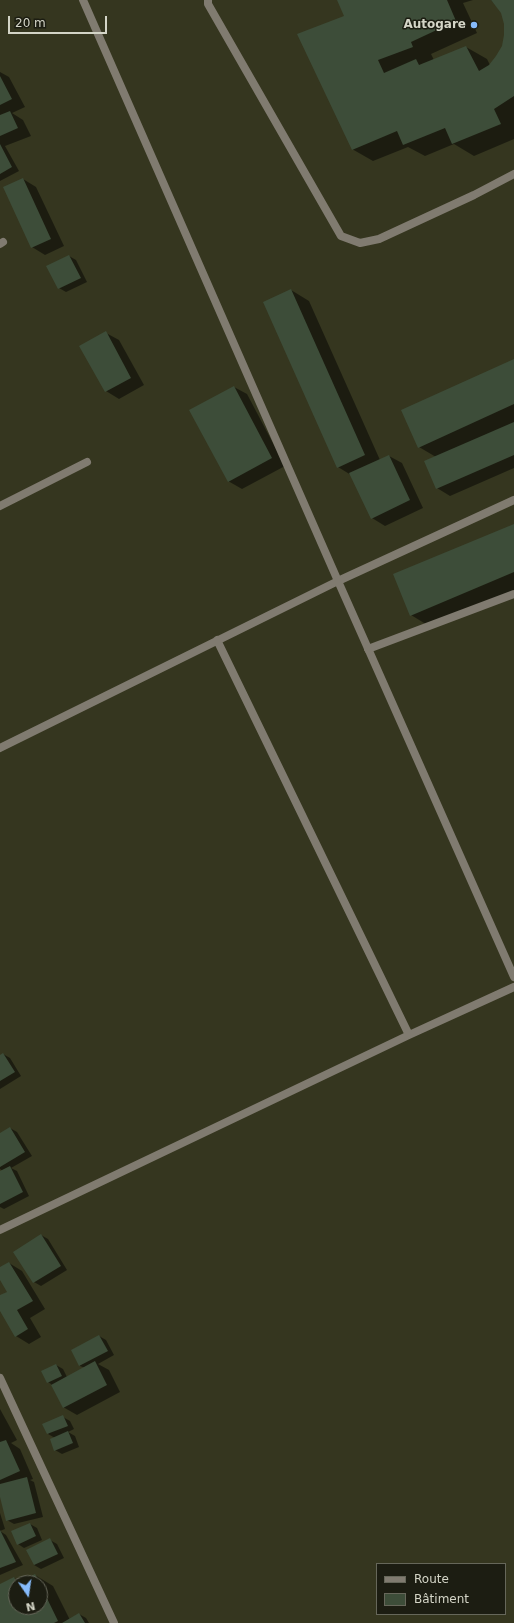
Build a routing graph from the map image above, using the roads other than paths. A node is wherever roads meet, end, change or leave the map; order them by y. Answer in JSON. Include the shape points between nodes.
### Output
{"nodes":[{"id":1,"x":83,"y":0,"type":"edge"},
{"id":2,"x":208,"y":0,"type":"edge"},
{"id":3,"x":514,"y":174,"type":"edge"},
{"id":4,"x":87,"y":462,"type":"dead end"},
{"id":5,"x":514,"y":500,"type":"edge"},
{"id":6,"x":0,"y":506,"type":"edge"},
{"id":7,"x":338,"y":581,"type":"junction"},
{"id":8,"x":514,"y":594,"type":"edge"},
{"id":9,"x":217,"y":640,"type":"junction"},
{"id":10,"x":368,"y":649,"type":"junction"},
{"id":11,"x":0,"y":748,"type":"edge"},
{"id":12,"x":514,"y":977,"type":"edge"},
{"id":13,"x":514,"y":987,"type":"edge"},
{"id":14,"x":409,"y":1035,"type":"junction"},
{"id":15,"x":0,"y":1230,"type":"edge"},
{"id":16,"x":0,"y":1378,"type":"edge"},
{"id":17,"x":114,"y":1623,"type":"edge"}],
"edges":[{"from":1,"to":7,"type":"street"},
{"from":2,"to":3,"type":"street","via":[[341,236],[360,242],[379,239]]},
{"from":4,"to":6,"type":"street"},
{"from":5,"to":7,"type":"street"},
{"from":7,"to":9,"type":"street"},
{"from":7,"to":10,"type":"street"},
{"from":8,"to":10,"type":"street"},
{"from":9,"to":11,"type":"street"},
{"from":9,"to":14,"type":"street"},
{"from":10,"to":12,"type":"street"},
{"from":13,"to":14,"type":"street"},
{"from":14,"to":15,"type":"street"},
{"from":16,"to":17,"type":"street"}]}
